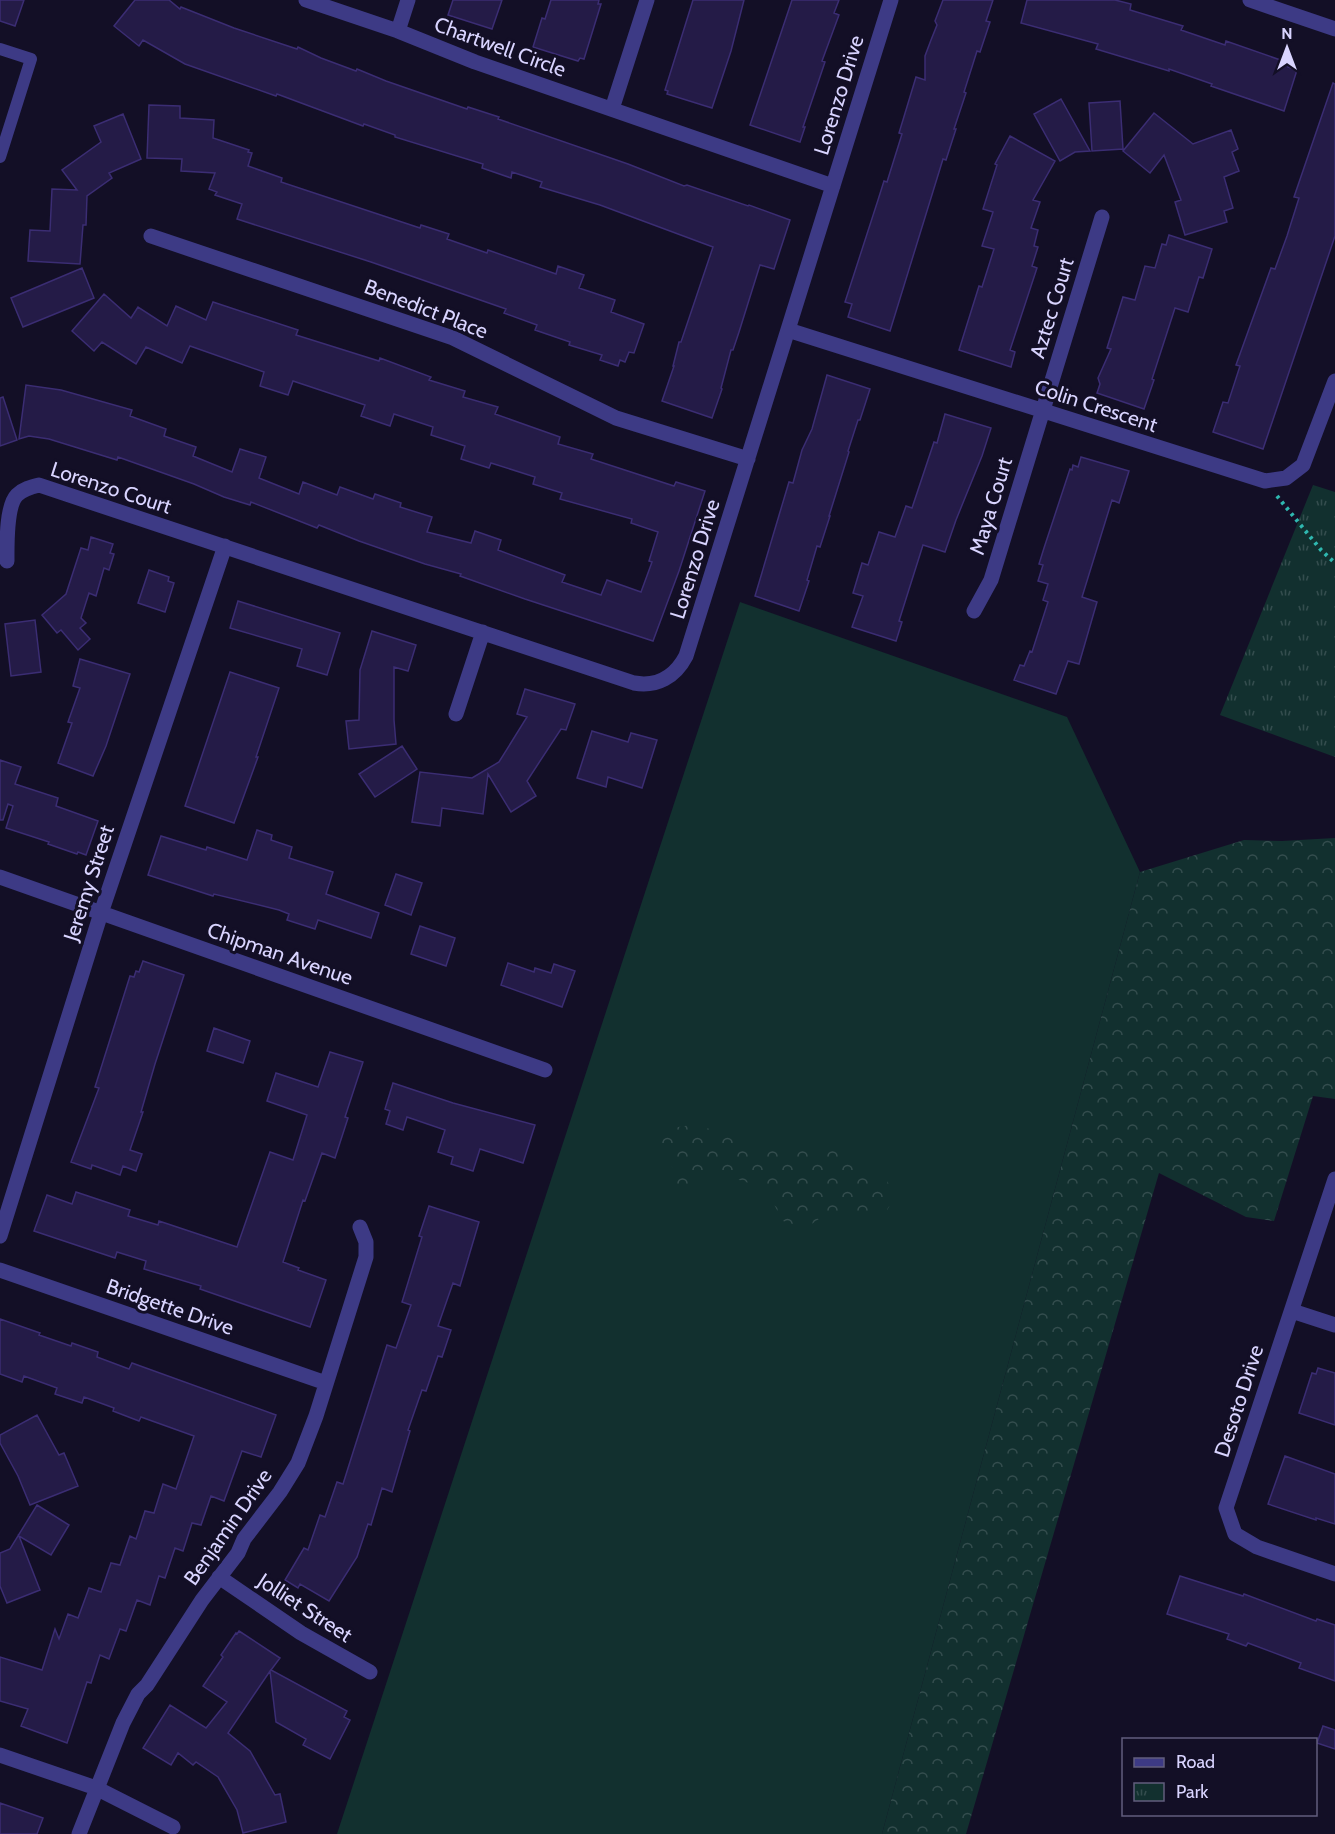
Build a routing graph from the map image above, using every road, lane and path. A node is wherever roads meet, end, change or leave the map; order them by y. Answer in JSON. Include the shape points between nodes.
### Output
{"nodes":[{"id":1,"x":306,"y":0,"type":"edge"},
{"id":2,"x":408,"y":0,"type":"edge"},
{"id":3,"x":647,"y":0,"type":"edge"},
{"id":4,"x":891,"y":0,"type":"edge"},
{"id":5,"x":1250,"y":0,"type":"edge"},
{"id":6,"x":1335,"y":29,"type":"edge"},
{"id":7,"x":398,"y":31,"type":"junction"},
{"id":8,"x":0,"y":49,"type":"edge"},
{"id":9,"x":612,"y":109,"type":"junction"},
{"id":10,"x":0,"y":157,"type":"edge"},
{"id":11,"x":833,"y":186,"type":"junction"},
{"id":12,"x":1102,"y":217,"type":"dead end"},
{"id":13,"x":152,"y":236,"type":"dead end"},
{"id":14,"x":788,"y":330,"type":"junction"},
{"id":15,"x":1335,"y":383,"type":"edge"},
{"id":16,"x":1042,"y":411,"type":"junction"},
{"id":17,"x":748,"y":459,"type":"junction"},
{"id":18,"x":1265,"y":481,"type":"junction"},
{"id":19,"x":225,"y":546,"type":"junction"},
{"id":20,"x":7,"y":561,"type":"dead end"},
{"id":21,"x":1335,"y":563,"type":"edge"},
{"id":22,"x":974,"y":611,"type":"dead end"},
{"id":23,"x":483,"y":632,"type":"junction"},
{"id":24,"x":456,"y":714,"type":"dead end"},
{"id":25,"x":0,"y":877,"type":"edge"},
{"id":26,"x":101,"y":913,"type":"junction"},
{"id":27,"x":545,"y":1070,"type":"dead end"},
{"id":28,"x":1335,"y":1179,"type":"edge"},
{"id":29,"x":360,"y":1227,"type":"dead end"},
{"id":30,"x":0,"y":1236,"type":"edge"},
{"id":31,"x":0,"y":1270,"type":"edge"},
{"id":32,"x":1292,"y":1311,"type":"junction"},
{"id":33,"x":1335,"y":1325,"type":"edge"},
{"id":34,"x":326,"y":1383,"type":"junction"},
{"id":35,"x":1335,"y":1574,"type":"edge"},
{"id":36,"x":219,"y":1577,"type":"junction"},
{"id":37,"x":370,"y":1672,"type":"dead end"},
{"id":38,"x":0,"y":1755,"type":"edge"},
{"id":39,"x":96,"y":1788,"type":"junction"},
{"id":40,"x":173,"y":1827,"type":"dead end"},
{"id":41,"x":79,"y":1834,"type":"edge"}],
"edges":[{"from":1,"to":7,"type":"street","name":"Chartwell Circle"},
{"from":2,"to":7,"type":"street"},
{"from":3,"to":9,"type":"street"},
{"from":4,"to":11,"type":"street","name":"Lorenzo Drive"},
{"from":5,"to":6,"type":"street"},
{"from":7,"to":9,"type":"street","name":"Chartwell Circle"},
{"from":8,"to":10,"type":"lane","via":[[31,59]]},
{"from":9,"to":11,"type":"street","name":"Chartwell Circle"},
{"from":11,"to":14,"type":"street","name":"Lorenzo Drive"},
{"from":12,"to":16,"type":"street","name":"Aztec Court"},
{"from":13,"to":17,"type":"street","name":"Benedict Place","via":[[453,338],[616,418]]},
{"from":14,"to":16,"type":"street","name":"Colin Crescent"},
{"from":14,"to":17,"type":"street","name":"Lorenzo Drive"},
{"from":15,"to":18,"type":"street","via":[[1303,465],[1286,478]]},
{"from":16,"to":18,"type":"street","name":"Colin Crescent"},
{"from":16,"to":22,"type":"street","name":"Maya Court","via":[[991,580]]},
{"from":17,"to":23,"type":"street","name":"Lorenzo Drive","via":[[686,656],[671,676],[653,684],[634,683]]},
{"from":18,"to":21,"type":"path"},
{"from":19,"to":20,"type":"street","name":"Lorenzo Court","via":[[39,485],[15,496],[6,531]]},
{"from":19,"to":23,"type":"street","name":"Lorenzo Drive"},
{"from":19,"to":26,"type":"street","name":"Jeremy Street"},
{"from":23,"to":24,"type":"street"},
{"from":25,"to":26,"type":"street","name":"Chipman Avenue"},
{"from":26,"to":27,"type":"street","name":"Chipman Avenue"},
{"from":26,"to":30,"type":"street","name":"Jeremy Street"},
{"from":28,"to":32,"type":"street","name":"Desoto Drive"},
{"from":29,"to":34,"type":"street","name":"Benjamin Drive","via":[[366,1257]]},
{"from":31,"to":34,"type":"street","name":"Bridgette Drive"},
{"from":32,"to":33,"type":"street"},
{"from":32,"to":35,"type":"street","name":"Desoto Drive","via":[[1226,1508],[1235,1534],[1257,1547]]},
{"from":34,"to":36,"type":"street","name":"Benjamin Drive","via":[[298,1462]]},
{"from":36,"to":37,"type":"street","name":"Jolliet Street","via":[[308,1638]]},
{"from":36,"to":39,"type":"street","name":"Benjamin Drive","via":[[138,1694]]},
{"from":38,"to":39,"type":"street"},
{"from":39,"to":40,"type":"street"},
{"from":39,"to":41,"type":"street","name":"Benjamin Drive"}]}
